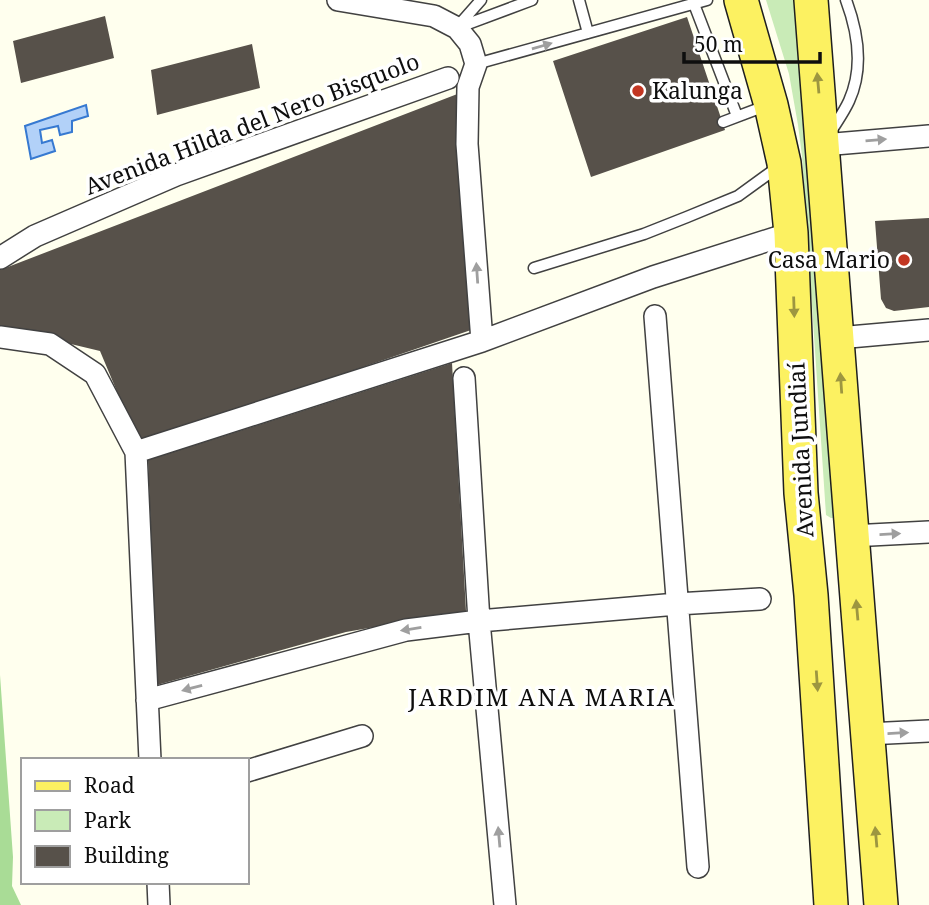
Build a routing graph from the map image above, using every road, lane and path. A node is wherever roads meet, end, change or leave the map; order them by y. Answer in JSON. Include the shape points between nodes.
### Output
{"nodes":[{"id":1,"x":338,"y":0,"type":"edge"},
{"id":2,"x":481,"y":0,"type":"edge"},
{"id":3,"x":532,"y":0,"type":"edge"},
{"id":4,"x":579,"y":0,"type":"edge"},
{"id":5,"x":707,"y":0,"type":"edge"},
{"id":6,"x":741,"y":0,"type":"edge"},
{"id":7,"x":811,"y":0,"type":"edge"},
{"id":8,"x":846,"y":0,"type":"edge"},
{"id":9,"x":694,"y":4,"type":"junction"},
{"id":10,"x":457,"y":28,"type":"junction"},
{"id":11,"x":588,"y":33,"type":"junction"},
{"id":12,"x":476,"y":64,"type":"junction"},
{"id":13,"x":449,"y":78,"type":"dead end"},
{"id":14,"x":771,"y":104,"type":"junction"},
{"id":15,"x":737,"y":117,"type":"junction"},
{"id":16,"x":723,"y":122,"type":"dead end"},
{"id":17,"x":929,"y":136,"type":"edge"},
{"id":18,"x":823,"y":145,"type":"junction"},
{"id":19,"x":784,"y":163,"type":"junction"},
{"id":20,"x":792,"y":233,"type":"junction"},
{"id":21,"x":0,"y":258,"type":"edge"},
{"id":22,"x":534,"y":268,"type":"dead end"},
{"id":23,"x":656,"y":316,"type":"dead end"},
{"id":24,"x":929,"y":330,"type":"edge"},
{"id":25,"x":0,"y":337,"type":"edge"},
{"id":26,"x":838,"y":338,"type":"junction"},
{"id":27,"x":482,"y":341,"type":"junction"},
{"id":28,"x":464,"y":378,"type":"dead end"},
{"id":29,"x":135,"y":452,"type":"junction"},
{"id":30,"x":802,"y":493,"type":"junction"},
{"id":31,"x":929,"y":532,"type":"edge"},
{"id":32,"x":851,"y":536,"type":"junction"},
{"id":33,"x":760,"y":599,"type":"dead end"},
{"id":34,"x":677,"y":604,"type":"junction"},
{"id":35,"x":479,"y":621,"type":"junction"},
{"id":36,"x":147,"y":700,"type":"junction"},
{"id":37,"x":929,"y":731,"type":"edge"},
{"id":38,"x":867,"y":734,"type":"junction"},
{"id":39,"x":362,"y":736,"type":"dead end"},
{"id":40,"x":150,"y":758,"type":"edge"},
{"id":41,"x":248,"y":771,"type":"edge"},
{"id":42,"x":698,"y":867,"type":"dead end"},
{"id":43,"x":158,"y":884,"type":"edge"},
{"id":44,"x":829,"y":899,"type":"edge"},
{"id":45,"x":159,"y":905,"type":"edge"},
{"id":46,"x":505,"y":905,"type":"edge"},
{"id":47,"x":881,"y":905,"type":"edge"}],
"edges":[{"from":1,"to":10,"type":"street","via":[[434,16]]},
{"from":2,"to":10,"type":"lane"},
{"from":3,"to":10,"type":"lane"},
{"from":4,"to":11,"type":"lane"},
{"from":5,"to":9,"type":"lane"},
{"from":6,"to":14,"type":"main road","name":"Avenida Jundiaí"},
{"from":18,"to":7,"type":"main road","name":"Avenida Jundiaí","one_way":true},
{"from":8,"to":18,"type":"lane","via":[[858,41],[856,83]]},
{"from":9,"to":11,"type":"lane"},
{"from":9,"to":15,"type":"lane"},
{"from":10,"to":12,"type":"street","via":[[470,44]]},
{"from":12,"to":11,"type":"lane","one_way":true},
{"from":27,"to":12,"type":"street","one_way":true,"via":[[467,144],[468,87]]},
{"from":13,"to":21,"type":"street","name":"Avenida Hilda del Nero Bisquolo","via":[[176,175],[35,236]]},
{"from":14,"to":15,"type":"lane"},
{"from":14,"to":19,"type":"main road","name":"Avenida Jundiaí"},
{"from":15,"to":16,"type":"lane"},
{"from":18,"to":17,"type":"street","one_way":true},
{"from":18,"to":26,"type":"main road","name":"Avenida Jundiaí"},
{"from":19,"to":20,"type":"main road","name":"Avenida Jundiaí"},
{"from":19,"to":22,"type":"lane","via":[[738,196],[712,207]]},
{"from":20,"to":27,"type":"street","via":[[653,277]]},
{"from":20,"to":30,"type":"main road","name":"Avenida Jundiaí","one_way":true},
{"from":23,"to":34,"type":"street"},
{"from":24,"to":26,"type":"street"},
{"from":25,"to":29,"type":"street","via":[[50,344],[95,374]]},
{"from":32,"to":26,"type":"main road","name":"Avenida Jundiaí","one_way":true},
{"from":27,"to":29,"type":"street"},
{"from":28,"to":35,"type":"street"},
{"from":29,"to":36,"type":"street"},
{"from":30,"to":32,"type":"main road","via":[[815,522],[832,534]]},
{"from":30,"to":44,"type":"main road","name":"Avenida Jundiaí","one_way":true},
{"from":32,"to":31,"type":"street","one_way":true},
{"from":38,"to":32,"type":"main road","name":"Avenida Jundiaí","one_way":true},
{"from":33,"to":34,"type":"street"},
{"from":34,"to":35,"type":"street"},
{"from":34,"to":42,"type":"street"},
{"from":35,"to":36,"type":"street","one_way":true,"via":[[406,630]]},
{"from":46,"to":35,"type":"street","one_way":true},
{"from":36,"to":40,"type":"street"},
{"from":38,"to":37,"type":"street","one_way":true},
{"from":47,"to":38,"type":"main road","name":"Avenida Jundiaí","one_way":true},
{"from":39,"to":41,"type":"street"},
{"from":43,"to":45,"type":"street"}]}
